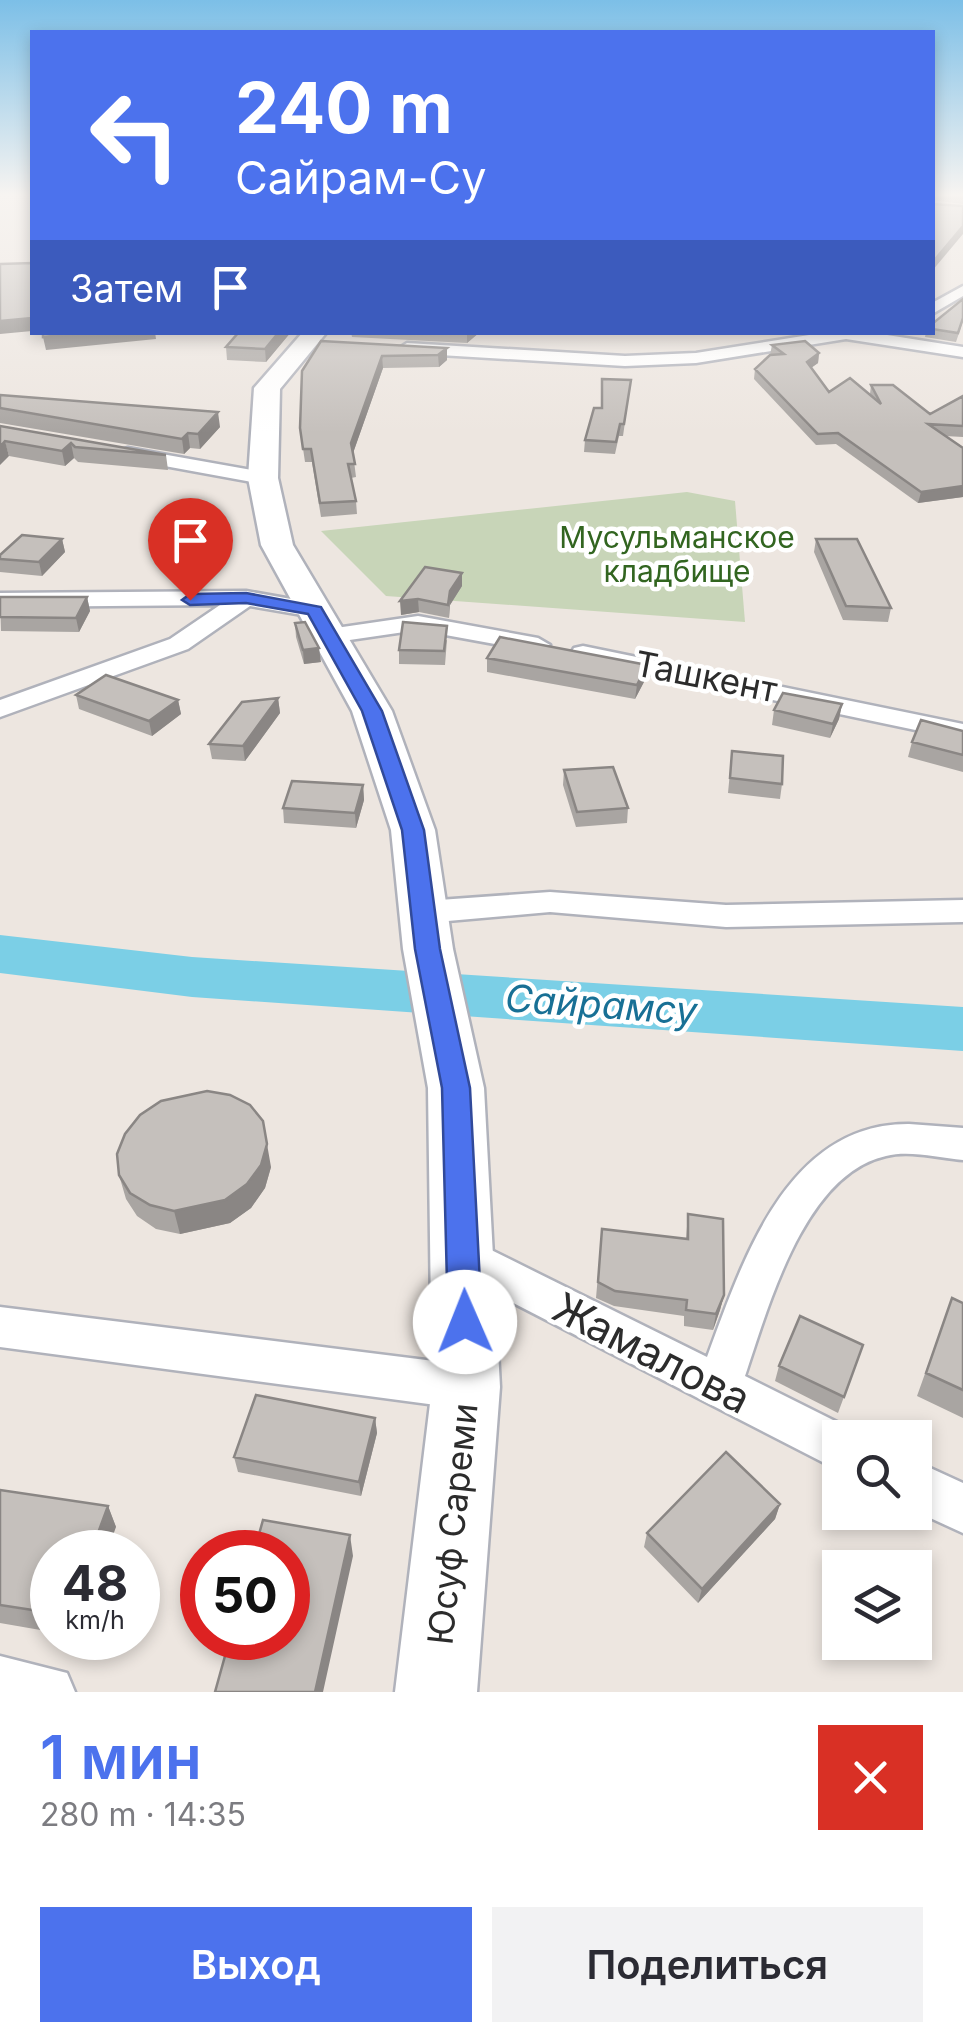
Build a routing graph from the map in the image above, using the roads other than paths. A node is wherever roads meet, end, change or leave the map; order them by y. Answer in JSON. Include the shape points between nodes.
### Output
{"nodes":[{"id":1,"x":963,"y":290,"type":"edge"},
{"id":2,"x":935,"y":308,"type":"edge"},
{"id":3,"x":847,"y":335,"type":"edge"},
{"id":4,"x":860,"y":335,"type":"edge"},
{"id":5,"x":315,"y":340,"type":"edge"},
{"id":6,"x":380,"y":346,"type":"edge"},
{"id":7,"x":963,"y":352,"type":"edge"},
{"id":8,"x":112,"y":452,"type":"edge"},
{"id":9,"x":262,"y":478,"type":"junction"},
{"id":10,"x":246,"y":598,"type":"junction"},
{"id":11,"x":0,"y":600,"type":"edge"},
{"id":12,"x":322,"y":623,"type":"junction"},
{"id":13,"x":0,"y":709,"type":"edge"},
{"id":14,"x":963,"y":732,"type":"edge"},
{"id":15,"x":963,"y":911,"type":"edge"},
{"id":16,"x":426,"y":931,"type":"junction"},
{"id":17,"x":963,"y":1144,"type":"edge"},
{"id":18,"x":464,"y":1257,"type":"junction"},
{"id":19,"x":0,"y":1326,"type":"edge"},
{"id":20,"x":466,"y":1387,"type":"junction"},
{"id":21,"x":718,"y":1387,"type":"junction"},
{"id":22,"x":822,"y":1439,"type":"edge"},
{"id":23,"x":932,"y":1494,"type":"edge"},
{"id":24,"x":963,"y":1509,"type":"edge"},
{"id":25,"x":0,"y":1683,"type":"edge"},
{"id":26,"x":48,"y":1692,"type":"edge"},
{"id":27,"x":436,"y":1692,"type":"edge"}],
"edges":[{"from":1,"to":2,"type":"street"},
{"from":3,"to":6,"type":"street","via":[[696,358],[626,361]]},
{"from":4,"to":7,"type":"street"},
{"from":5,"to":9,"type":"main road","name":"Юсуф Сареми","via":[[267,388]]},
{"from":8,"to":9,"type":"street"},
{"from":9,"to":12,"type":"main road","name":"Юсуф Сареми","via":[[277,545]]},
{"from":10,"to":11,"type":"street","name":"Ташкент"},
{"from":10,"to":12,"type":"street","name":"Ташкент"},
{"from":10,"to":13,"type":"street","via":[[179,644]]},
{"from":12,"to":14,"type":"street","name":"Ташкент","via":[[418,622]]},
{"from":12,"to":16,"type":"main road","name":"Юсуф Сареми","via":[[372,711],[413,830]]},
{"from":15,"to":16,"type":"street","via":[[726,916],[550,902]]},
{"from":16,"to":18,"type":"main road","name":"Юсуф Сареми","via":[[456,1088]]},
{"from":17,"to":21,"type":"street","via":[[878,1141],[820,1173],[771,1250]]},
{"from":18,"to":20,"type":"main road","name":"Юсуф Сареми"},
{"from":18,"to":21,"type":"street","name":"Жамалова"},
{"from":19,"to":20,"type":"street"},
{"from":20,"to":27,"type":"main road","name":"Юсуф Сареми"},
{"from":21,"to":22,"type":"street","name":"Жамалова"},
{"from":23,"to":24,"type":"street"},
{"from":25,"to":26,"type":"street"}]}
